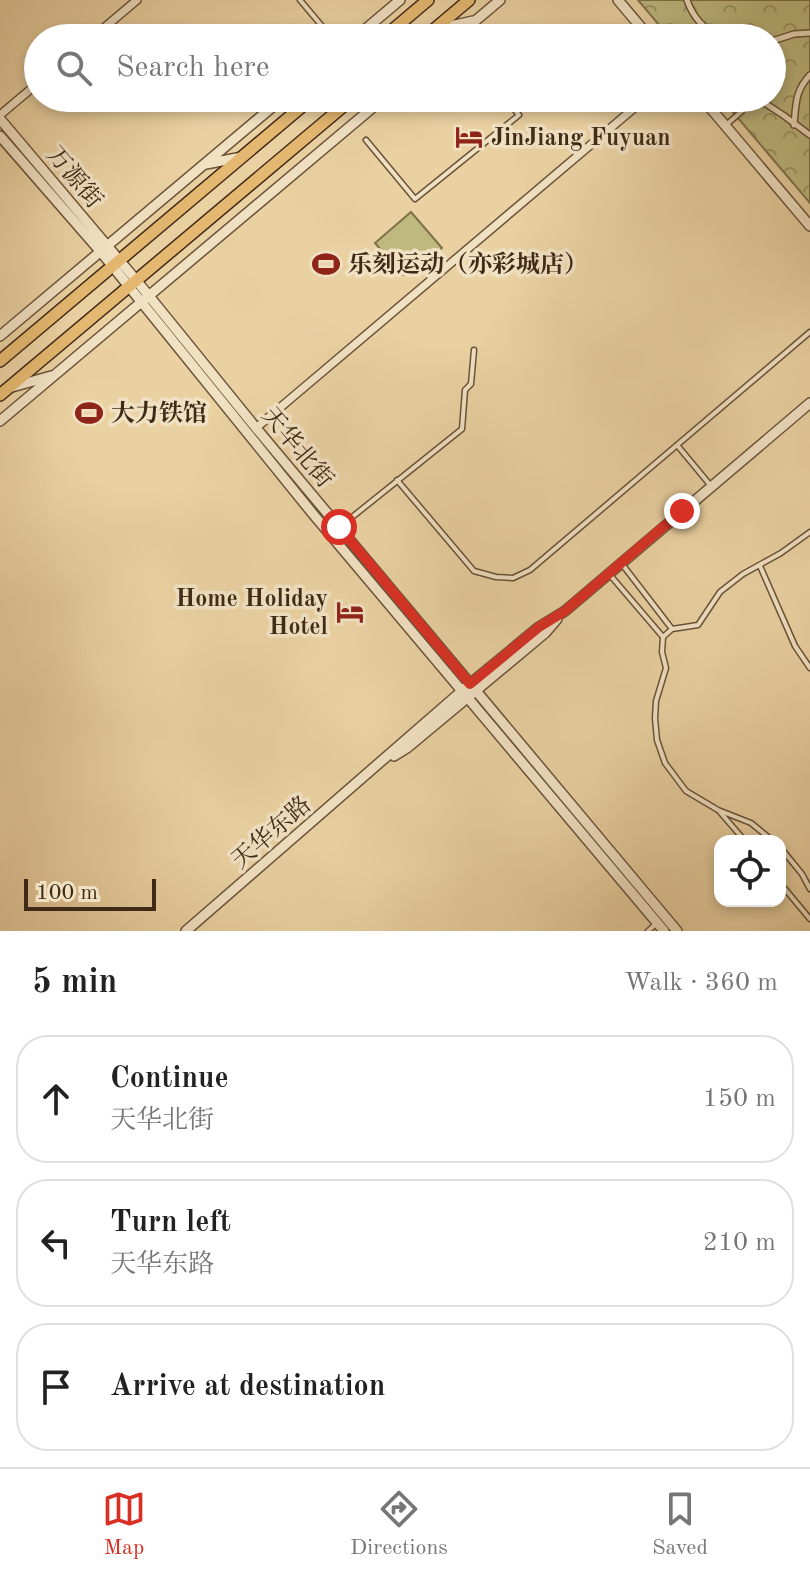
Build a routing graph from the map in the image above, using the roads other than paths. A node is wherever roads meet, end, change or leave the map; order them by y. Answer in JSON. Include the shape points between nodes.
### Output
{"nodes":[{"id":1,"x":137,"y":0,"type":"edge"},
{"id":2,"x":300,"y":0,"type":"edge"},
{"id":3,"x":400,"y":0,"type":"edge"},
{"id":4,"x":428,"y":0,"type":"edge"},
{"id":5,"x":469,"y":0,"type":"edge"},
{"id":6,"x":500,"y":0,"type":"edge"},
{"id":7,"x":618,"y":0,"type":"edge"},
{"id":8,"x":687,"y":0,"type":"edge"},
{"id":9,"x":477,"y":20,"type":"junction"},
{"id":10,"x":109,"y":24,"type":"edge"},
{"id":11,"x":320,"y":24,"type":"edge"},
{"id":12,"x":372,"y":24,"type":"edge"},
{"id":13,"x":400,"y":24,"type":"edge"},
{"id":14,"x":441,"y":24,"type":"edge"},
{"id":15,"x":463,"y":24,"type":"edge"},
{"id":16,"x":472,"y":24,"type":"edge"},
{"id":17,"x":638,"y":24,"type":"edge"},
{"id":18,"x":701,"y":24,"type":"edge"},
{"id":19,"x":810,"y":33,"type":"edge"},
{"id":20,"x":786,"y":37,"type":"edge"},
{"id":21,"x":810,"y":75,"type":"edge"},
{"id":22,"x":24,"y":96,"type":"edge"},
{"id":23,"x":266,"y":112,"type":"edge"},
{"id":24,"x":295,"y":112,"type":"edge"},
{"id":25,"x":336,"y":112,"type":"edge"},
{"id":26,"x":367,"y":112,"type":"edge"},
{"id":27,"x":517,"y":112,"type":"edge"},
{"id":28,"x":629,"y":112,"type":"edge"},
{"id":29,"x":714,"y":112,"type":"edge"},
{"id":30,"x":741,"y":112,"type":"edge"},
{"id":31,"x":778,"y":112,"type":"edge"},
{"id":32,"x":0,"y":117,"type":"edge"},
{"id":33,"x":794,"y":125,"type":"junction"},
{"id":34,"x":725,"y":126,"type":"junction"},
{"id":35,"x":810,"y":135,"type":"edge"},
{"id":36,"x":0,"y":136,"type":"edge"},
{"id":37,"x":366,"y":140,"type":"dead end"},
{"id":38,"x":242,"y":157,"type":"junction"},
{"id":39,"x":205,"y":164,"type":"junction"},
{"id":40,"x":810,"y":226,"type":"edge"},
{"id":41,"x":104,"y":249,"type":"junction"},
{"id":42,"x":116,"y":264,"type":"junction"},
{"id":43,"x":132,"y":284,"type":"junction"},
{"id":44,"x":145,"y":300,"type":"junction"},
{"id":45,"x":810,"y":332,"type":"edge"},
{"id":46,"x":0,"y":336,"type":"edge"},
{"id":47,"x":474,"y":350,"type":"dead end"},
{"id":48,"x":0,"y":361,"type":"edge"},
{"id":49,"x":54,"y":375,"type":"junction"},
{"id":50,"x":4,"y":392,"type":"edge"},
{"id":51,"x":810,"y":403,"type":"edge"},
{"id":52,"x":0,"y":421,"type":"edge"},
{"id":53,"x":256,"y":428,"type":"junction"},
{"id":54,"x":677,"y":445,"type":"junction"},
{"id":55,"x":397,"y":480,"type":"junction"},
{"id":56,"x":711,"y":486,"type":"junction"},
{"id":57,"x":339,"y":527,"type":"junction"},
{"id":58,"x":810,"y":532,"type":"edge"},
{"id":59,"x":621,"y":563,"type":"junction"},
{"id":60,"x":760,"y":566,"type":"junction"},
{"id":61,"x":609,"y":573,"type":"junction"},
{"id":62,"x":672,"y":629,"type":"junction"},
{"id":63,"x":663,"y":637,"type":"junction"},
{"id":64,"x":810,"y":668,"type":"edge"},
{"id":65,"x":469,"y":690,"type":"junction"},
{"id":66,"x":718,"y":810,"type":"junction"},
{"id":67,"x":740,"y":835,"type":"edge"},
{"id":68,"x":766,"y":835,"type":"edge"},
{"id":69,"x":786,"y":854,"type":"edge"},
{"id":70,"x":810,"y":889,"type":"edge"},
{"id":71,"x":786,"y":890,"type":"edge"},
{"id":72,"x":810,"y":919,"type":"edge"},
{"id":73,"x":663,"y":926,"type":"edge"},
{"id":74,"x":186,"y":931,"type":"edge"},
{"id":75,"x":648,"y":931,"type":"edge"},
{"id":76,"x":677,"y":931,"type":"edge"}],
"edges":[{"from":1,"to":10,"type":"street"},
{"from":2,"to":11,"type":"lane"},
{"from":3,"to":12,"type":"street"},
{"from":4,"to":13,"type":"main road"},
{"from":5,"to":14,"type":"main road"},
{"from":6,"to":9,"type":"street"},
{"from":7,"to":17,"type":"street"},
{"from":8,"to":18,"type":"street"},
{"from":9,"to":15,"type":"street"},
{"from":9,"to":16,"type":"street"},
{"from":19,"to":20,"type":"street"},
{"from":21,"to":33,"type":"street","via":[[794,101]]},
{"from":22,"to":32,"type":"street"},
{"from":23,"to":39,"type":"street"},
{"from":24,"to":38,"type":"main road"},
{"from":25,"to":43,"type":"main road"},
{"from":26,"to":44,"type":"street"},
{"from":27,"to":37,"type":"lane","via":[[415,199]]},
{"from":28,"to":53,"type":"street"},
{"from":29,"to":34,"type":"street"},
{"from":30,"to":34,"type":"lane"},
{"from":31,"to":33,"type":"street"},
{"from":32,"to":41,"type":"street","name":"万源街"},
{"from":33,"to":35,"type":"street"},
{"from":34,"to":40,"type":"street"},
{"from":36,"to":41,"type":"street","name":"万源街"},
{"from":38,"to":39,"type":"street"},
{"from":38,"to":42,"type":"main road"},
{"from":39,"to":41,"type":"street"},
{"from":41,"to":42,"type":"street","name":"万源街"},
{"from":41,"to":46,"type":"street"},
{"from":42,"to":43,"type":"street","name":"万源街"},
{"from":42,"to":48,"type":"main road"},
{"from":43,"to":44,"type":"street","name":"天华北街"},
{"from":43,"to":50,"type":"main road"},
{"from":44,"to":49,"type":"street"},
{"from":44,"to":53,"type":"street","name":"天华北街"},
{"from":44,"to":65,"type":"street","name":"天华北街","via":[[313,514]]},
{"from":45,"to":54,"type":"lane"},
{"from":47,"to":55,"type":"lane","via":[[462,429]]},
{"from":49,"to":50,"type":"street"},
{"from":49,"to":52,"type":"street"},
{"from":51,"to":56,"type":"street","name":"天华东路"},
{"from":53,"to":57,"type":"street","name":"天华北街"},
{"from":54,"to":55,"type":"lane","via":[[530,570],[513,578],[474,571]]},
{"from":54,"to":56,"type":"lane"},
{"from":55,"to":57,"type":"lane"},
{"from":56,"to":59,"type":"street","name":"天华东路"},
{"from":57,"to":65,"type":"street","name":"天华北街"},
{"from":58,"to":60,"type":"lane"},
{"from":59,"to":61,"type":"street","name":"天华东路"},
{"from":59,"to":62,"type":"lane"},
{"from":60,"to":62,"type":"lane","via":[[720,592],[698,625]]},
{"from":60,"to":64,"type":"lane"},
{"from":61,"to":63,"type":"lane"},
{"from":61,"to":65,"type":"street","name":"天华东路"},
{"from":62,"to":63,"type":"lane"},
{"from":63,"to":66,"type":"lane","via":[[666,668],[656,701],[657,740],[665,763],[686,791]]},
{"from":65,"to":73,"type":"street","name":"天华北街"},
{"from":65,"to":74,"type":"street","name":"天华东路"},
{"from":66,"to":67,"type":"lane"},
{"from":66,"to":68,"type":"lane"},
{"from":69,"to":70,"type":"lane"},
{"from":71,"to":72,"type":"lane"},
{"from":73,"to":75,"type":"lane"},
{"from":73,"to":76,"type":"street","name":"天华北街"}]}
